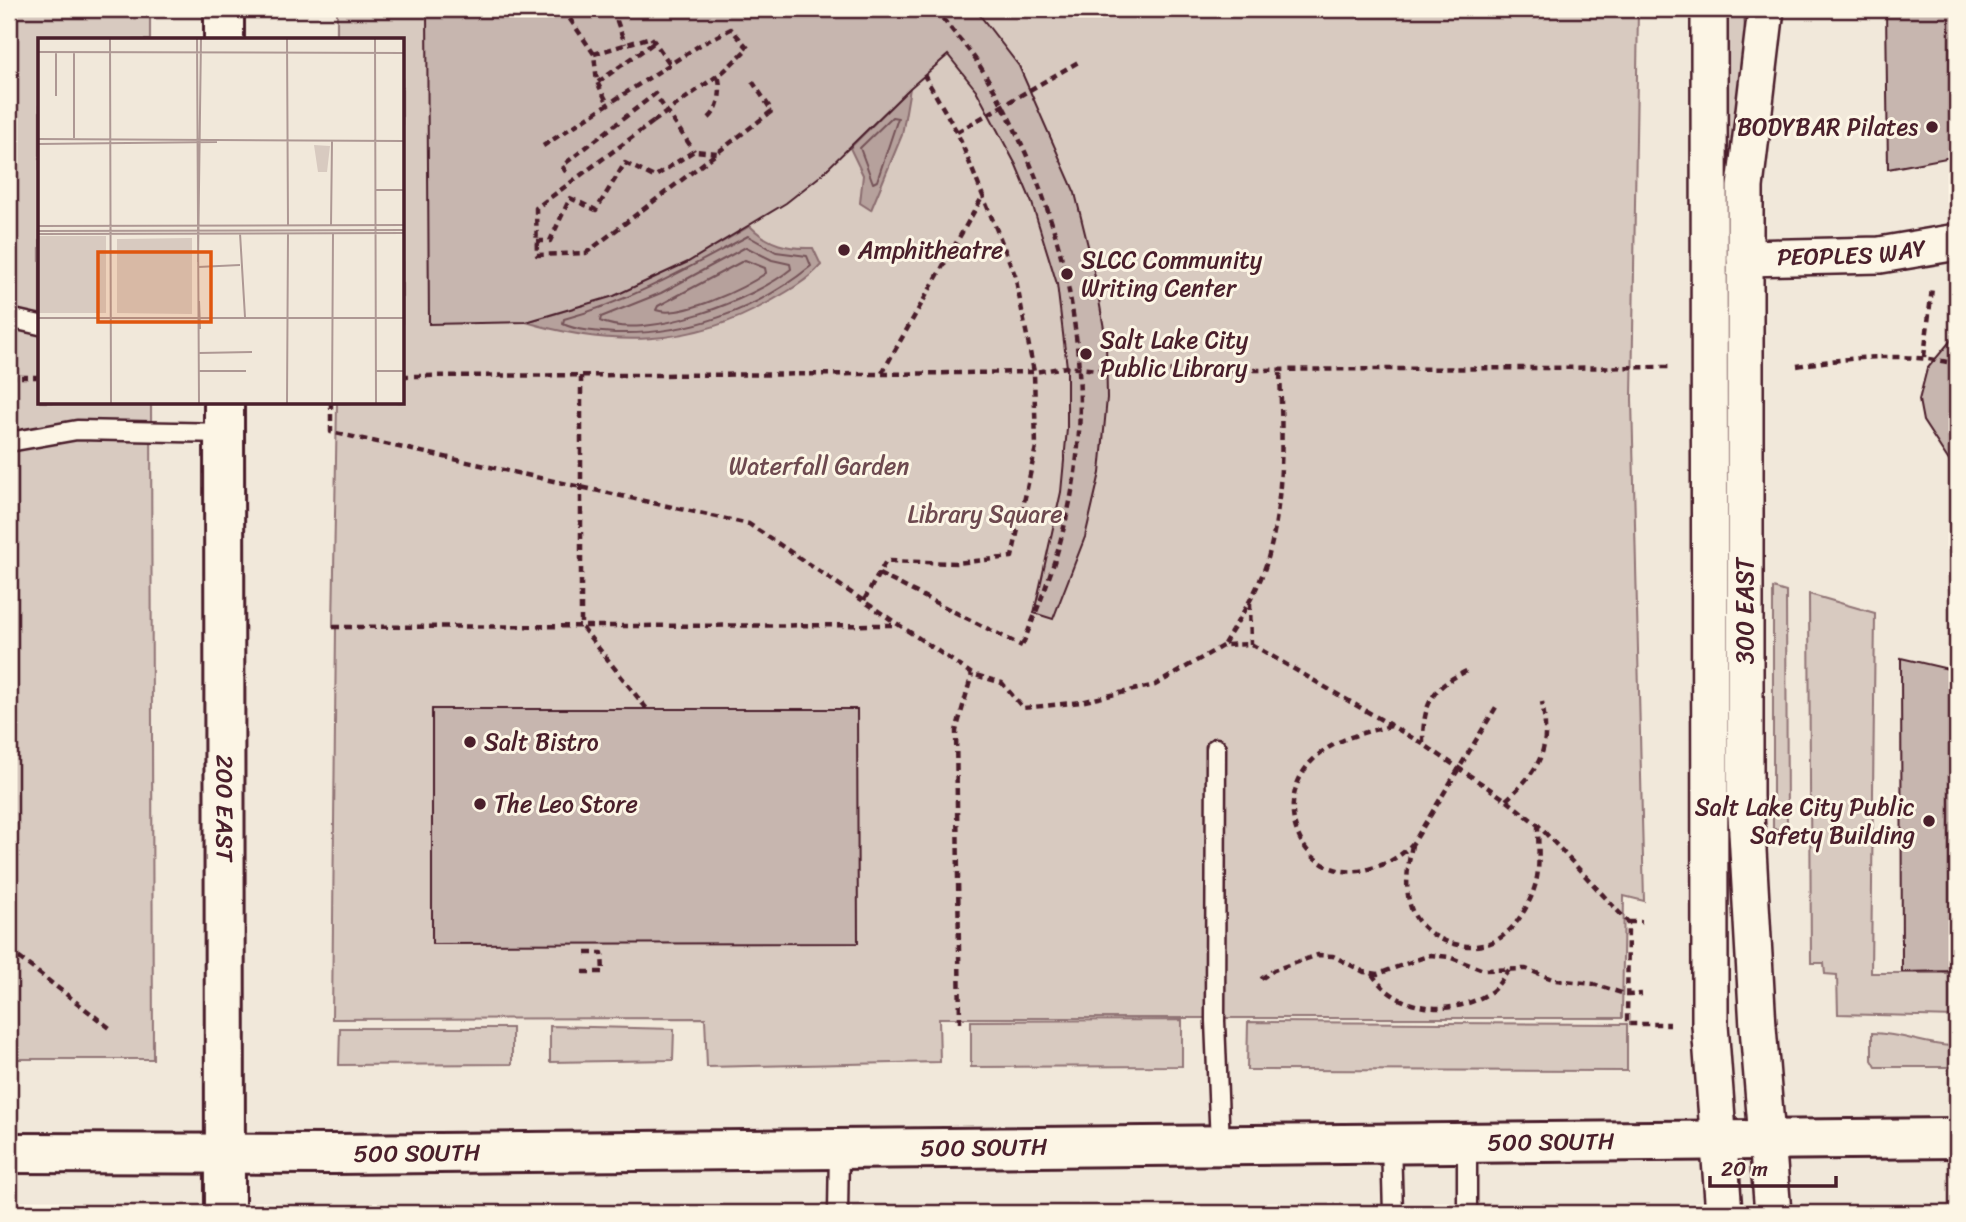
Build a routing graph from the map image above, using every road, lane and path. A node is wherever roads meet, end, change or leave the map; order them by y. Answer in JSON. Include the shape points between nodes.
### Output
{"nodes":[{"id":1,"x":225,"y":9,"type":"edge"},
{"id":2,"x":563,"y":9,"type":"edge"},
{"id":3,"x":621,"y":9,"type":"edge"},
{"id":4,"x":935,"y":9,"type":"edge"},
{"id":5,"x":1709,"y":9,"type":"edge"},
{"id":6,"x":1766,"y":9,"type":"edge"},
{"id":7,"x":225,"y":38,"type":"edge"},
{"id":8,"x":655,"y":43,"type":"junction"},
{"id":9,"x":625,"y":45,"type":"junction"},
{"id":10,"x":594,"y":54,"type":"junction"},
{"id":11,"x":1080,"y":61,"type":"dead end"},
{"id":12,"x":670,"y":64,"type":"junction"},
{"id":13,"x":718,"y":75,"type":"junction"},
{"id":14,"x":924,"y":75,"type":"dead end"},
{"id":15,"x":750,"y":78,"type":"dead end"},
{"id":16,"x":597,"y":82,"type":"junction"},
{"id":17,"x":608,"y":104,"type":"junction"},
{"id":18,"x":709,"y":118,"type":"dead end"},
{"id":19,"x":957,"y":132,"type":"junction"},
{"id":20,"x":543,"y":146,"type":"dead end"},
{"id":21,"x":694,"y":151,"type":"junction"},
{"id":22,"x":719,"y":153,"type":"junction"},
{"id":23,"x":566,"y":173,"type":"dead end"},
{"id":24,"x":984,"y":194,"type":"junction"},
{"id":25,"x":537,"y":241,"type":"junction"},
{"id":26,"x":1957,"y":242,"type":"edge"},
{"id":27,"x":1745,"y":258,"type":"junction"},
{"id":28,"x":1932,"y":288,"type":"dead end"},
{"id":29,"x":9,"y":318,"type":"edge"},
{"id":30,"x":38,"y":325,"type":"edge"},
{"id":31,"x":1924,"y":357,"type":"junction"},
{"id":32,"x":1957,"y":364,"type":"edge"},
{"id":33,"x":1797,"y":366,"type":"dead end"},
{"id":34,"x":1677,"y":367,"type":"dead end"},
{"id":35,"x":1280,"y":370,"type":"junction"},
{"id":36,"x":1034,"y":372,"type":"junction"},
{"id":37,"x":882,"y":374,"type":"junction"},
{"id":38,"x":404,"y":376,"type":"edge"},
{"id":39,"x":581,"y":376,"type":"junction"},
{"id":40,"x":9,"y":377,"type":"edge"},
{"id":41,"x":38,"y":377,"type":"edge"},
{"id":42,"x":331,"y":404,"type":"edge"},
{"id":43,"x":225,"y":418,"type":"edge"},
{"id":44,"x":9,"y":442,"type":"edge"},
{"id":45,"x":580,"y":486,"type":"junction"},
{"id":46,"x":879,"y":574,"type":"junction"},
{"id":47,"x":864,"y":600,"type":"junction"},
{"id":48,"x":1250,"y":600,"type":"junction"},
{"id":49,"x":902,"y":625,"type":"junction"},
{"id":50,"x":333,"y":626,"type":"dead end"},
{"id":51,"x":581,"y":626,"type":"junction"},
{"id":52,"x":1251,"y":644,"type":"junction"},
{"id":53,"x":1224,"y":645,"type":"junction"},
{"id":54,"x":1471,"y":669,"type":"dead end"},
{"id":55,"x":972,"y":674,"type":"junction"},
{"id":56,"x":1542,"y":702,"type":"dead end"},
{"id":57,"x":1498,"y":704,"type":"dead end"},
{"id":58,"x":647,"y":709,"type":"dead end"},
{"id":59,"x":1392,"y":726,"type":"junction"},
{"id":60,"x":1423,"y":744,"type":"junction"},
{"id":61,"x":1216,"y":748,"type":"dead end"},
{"id":62,"x":1506,"y":800,"type":"junction"},
{"id":63,"x":1538,"y":825,"type":"junction"},
{"id":64,"x":1412,"y":844,"type":"junction"},
{"id":65,"x":1628,"y":922,"type":"junction"},
{"id":66,"x":1642,"y":922,"type":"dead end"},
{"id":67,"x":9,"y":950,"type":"edge"},
{"id":68,"x":584,"y":953,"type":"dead end"},
{"id":69,"x":1509,"y":970,"type":"junction"},
{"id":70,"x":583,"y":972,"type":"dead end"},
{"id":71,"x":1372,"y":973,"type":"junction"},
{"id":72,"x":1261,"y":979,"type":"dead end"},
{"id":73,"x":1642,"y":994,"type":"dead end"},
{"id":74,"x":1628,"y":995,"type":"junction"},
{"id":75,"x":960,"y":1023,"type":"dead end"},
{"id":76,"x":1661,"y":1024,"type":"dead end"},
{"id":77,"x":111,"y":1029,"type":"dead end"},
{"id":78,"x":1957,"y":1138,"type":"edge"},
{"id":79,"x":1717,"y":1141,"type":"junction"},
{"id":80,"x":1766,"y":1141,"type":"junction"},
{"id":81,"x":1467,"y":1142,"type":"junction"},
{"id":82,"x":1391,"y":1143,"type":"junction"},
{"id":83,"x":1220,"y":1144,"type":"junction"},
{"id":84,"x":838,"y":1149,"type":"junction"},
{"id":85,"x":9,"y":1153,"type":"edge"},
{"id":86,"x":225,"y":1154,"type":"junction"},
{"id":87,"x":225,"y":1213,"type":"edge"},
{"id":88,"x":838,"y":1213,"type":"edge"},
{"id":89,"x":1393,"y":1213,"type":"edge"},
{"id":90,"x":1467,"y":1213,"type":"edge"},
{"id":91,"x":1724,"y":1213,"type":"edge"},
{"id":92,"x":1773,"y":1213,"type":"edge"}],
"edges":[{"from":1,"to":7,"type":"main road"},
{"from":2,"to":10,"type":"path"},
{"from":3,"to":9,"type":"path","via":[[617,21]]},
{"from":4,"to":46,"type":"path","bridge":true,"via":[[977,62],[1013,127],[1058,245],[1072,304],[1079,368],[1074,475],[1060,542],[1022,646]]},
{"from":5,"to":79,"type":"street","name":"300 EAST","via":[[1710,1025]]},
{"from":6,"to":27,"type":"street","name":"300 EAST","via":[[1749,143]]},
{"from":8,"to":9,"type":"path","via":[[651,37]]},
{"from":8,"to":12,"type":"path"},
{"from":8,"to":16,"type":"path"},
{"from":9,"to":10,"type":"path"},
{"from":10,"to":16,"type":"path"},
{"from":11,"to":19,"type":"path"},
{"from":12,"to":13,"type":"path","via":[[731,29],[748,48]]},
{"from":12,"to":17,"type":"path"},
{"from":13,"to":18,"type":"path","via":[[721,85]]},
{"from":13,"to":25,"type":"path","bridge":true,"via":[[536,208]]},
{"from":14,"to":19,"type":"path"},
{"from":15,"to":22,"type":"path","via":[[772,111]]},
{"from":16,"to":17,"type":"path"},
{"from":17,"to":20,"type":"path"},
{"from":19,"to":24,"type":"path"},
{"from":21,"to":22,"type":"path"},
{"from":21,"to":23,"type":"path","via":[[655,94],[562,166]]},
{"from":21,"to":25,"type":"path","via":[[654,177],[625,163],[596,210],[570,198],[550,241]]},
{"from":22,"to":25,"type":"path","via":[[586,253],[537,256]]},
{"from":24,"to":36,"type":"path","via":[[1015,275]]},
{"from":24,"to":37,"type":"path"},
{"from":26,"to":27,"type":"street","name":"PEOPLES WAY","via":[[1880,256]]},
{"from":27,"to":80,"type":"street","name":"300 EAST","via":[[1745,797]]},
{"from":28,"to":31,"type":"path"},
{"from":29,"to":30,"type":"lane"},
{"from":31,"to":32,"type":"path"},
{"from":31,"to":33,"type":"path","via":[[1844,358]]},
{"from":34,"to":35,"type":"path"},
{"from":35,"to":36,"type":"path","via":[[1067,367]]},
{"from":35,"to":48,"type":"path","via":[[1283,460],[1268,558]]},
{"from":36,"to":37,"type":"path"},
{"from":36,"to":46,"type":"path","via":[[1036,447],[1012,557],[956,563],[886,561]]},
{"from":37,"to":39,"type":"path"},
{"from":38,"to":39,"type":"path"},
{"from":39,"to":45,"type":"path"},
{"from":40,"to":41,"type":"path"},
{"from":42,"to":45,"type":"path","via":[[331,432]]},
{"from":43,"to":44,"type":"lane","via":[[78,430]]},
{"from":43,"to":86,"type":"main road","name":"200 EAST"},
{"from":45,"to":47,"type":"path","via":[[749,524]]},
{"from":45,"to":51,"type":"path"},
{"from":46,"to":47,"type":"path"},
{"from":47,"to":49,"type":"path"},
{"from":48,"to":52,"type":"path"},
{"from":48,"to":53,"type":"path"},
{"from":49,"to":51,"type":"path"},
{"from":49,"to":55,"type":"path"},
{"from":50,"to":51,"type":"path"},
{"from":51,"to":58,"type":"path"},
{"from":52,"to":53,"type":"path"},
{"from":52,"to":59,"type":"path"},
{"from":53,"to":55,"type":"path","via":[[1155,685],[1081,702],[1023,708],[1002,683]]},
{"from":54,"to":60,"type":"path","via":[[1446,681],[1436,692],[1424,715]]},
{"from":55,"to":75,"type":"path","via":[[956,730]]},
{"from":56,"to":62,"type":"path","via":[[1547,731],[1541,758],[1533,776]]},
{"from":57,"to":64,"type":"path","bridge":true},
{"from":59,"to":60,"type":"path"},
{"from":59,"to":64,"type":"path","via":[[1356,733],[1317,756],[1295,790],[1293,821],[1307,851],[1335,870],[1360,873],[1388,863]]},
{"from":60,"to":62,"type":"path"},
{"from":61,"to":83,"type":"lane","via":[[1215,1021]]},
{"from":62,"to":63,"type":"path"},
{"from":63,"to":64,"type":"path","via":[[1539,872],[1524,911],[1495,941],[1477,944],[1444,941],[1419,924],[1407,894]]},
{"from":63,"to":65,"type":"path"},
{"from":65,"to":66,"type":"path"},
{"from":65,"to":74,"type":"path"},
{"from":67,"to":77,"type":"path"},
{"from":68,"to":70,"type":"path","via":[[602,953],[603,972]]},
{"from":69,"to":71,"type":"path","via":[[1483,970],[1449,957],[1430,956]]},
{"from":69,"to":71,"type":"path","via":[[1493,990],[1448,1007],[1408,1005],[1382,990]]},
{"from":69,"to":74,"type":"path","via":[[1542,973],[1555,980],[1593,984]]},
{"from":71,"to":72,"type":"path","via":[[1333,956],[1318,955]]},
{"from":73,"to":74,"type":"path"},
{"from":74,"to":76,"type":"path","via":[[1627,1024]]},
{"from":78,"to":80,"type":"main road","name":"500 SOUTH"},
{"from":79,"to":80,"type":"main road","name":"500 SOUTH"},
{"from":79,"to":81,"type":"main road","name":"500 SOUTH"},
{"from":79,"to":91,"type":"street","name":"300 EAST"},
{"from":80,"to":92,"type":"street","name":"300 EAST"},
{"from":81,"to":82,"type":"main road","name":"500 SOUTH"},
{"from":81,"to":90,"type":"lane"},
{"from":82,"to":83,"type":"main road","name":"500 SOUTH"},
{"from":82,"to":89,"type":"lane"},
{"from":83,"to":84,"type":"main road","name":"500 SOUTH"},
{"from":84,"to":86,"type":"main road","name":"500 SOUTH"},
{"from":84,"to":88,"type":"lane"},
{"from":85,"to":86,"type":"main road","name":"500 SOUTH"},
{"from":86,"to":87,"type":"main road","name":"200 EAST"}]}
